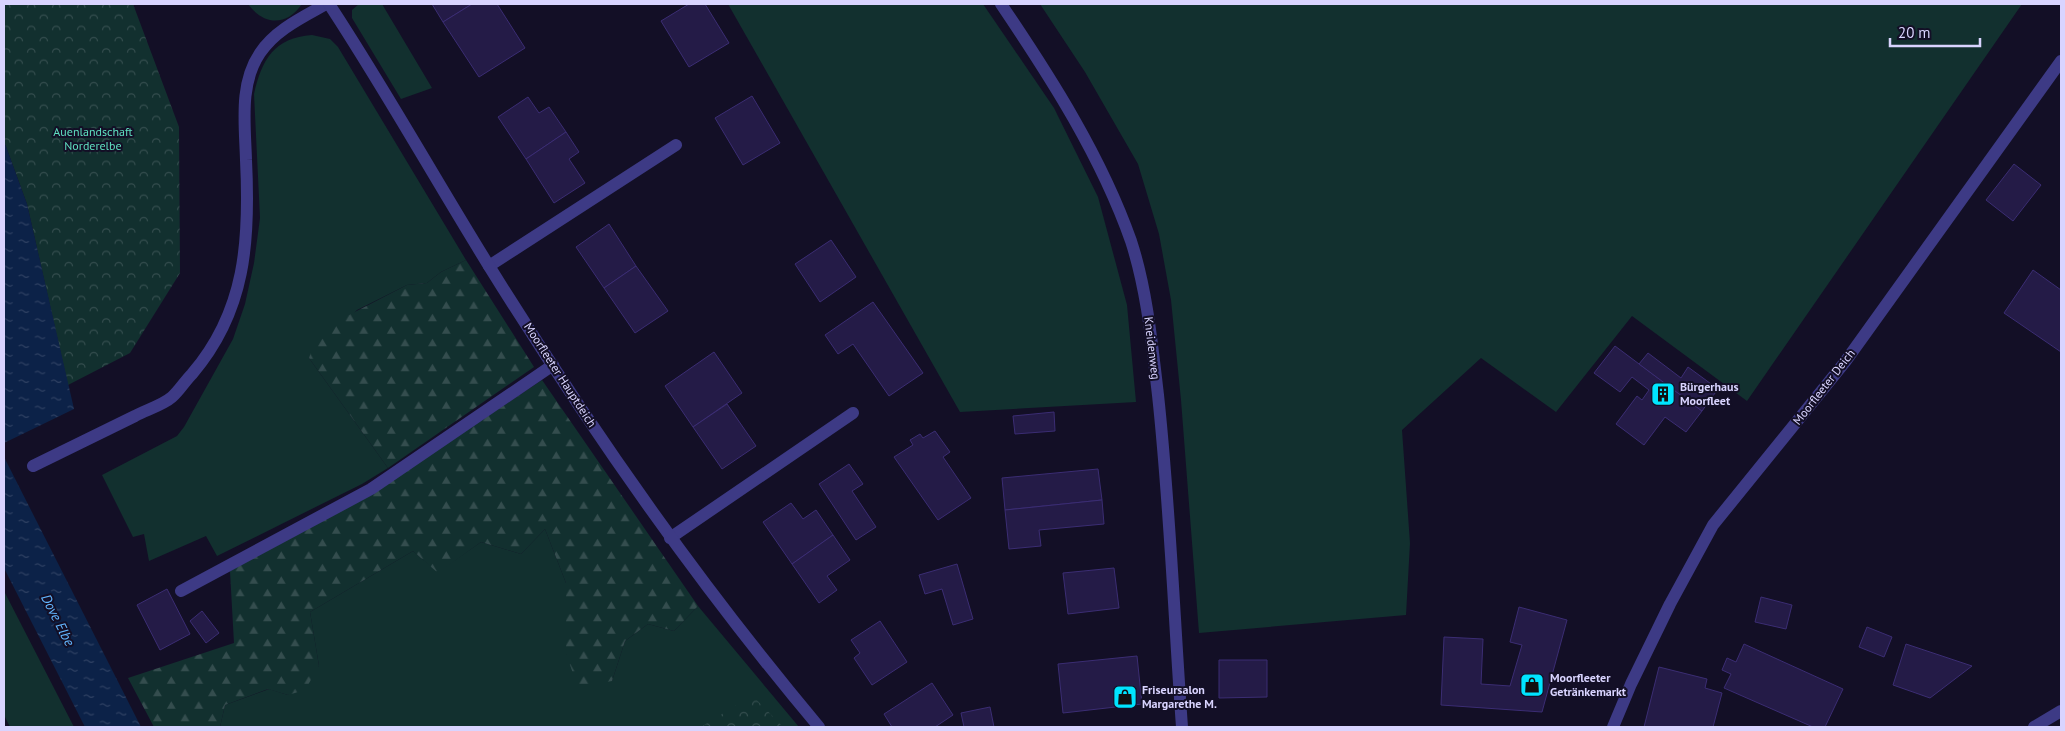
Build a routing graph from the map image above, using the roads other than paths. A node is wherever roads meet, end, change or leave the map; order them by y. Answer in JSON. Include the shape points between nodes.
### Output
{"nodes":[{"id":1,"x":327,"y":4,"type":"edge"},
{"id":2,"x":1000,"y":4,"type":"edge"},
{"id":3,"x":2061,"y":61,"type":"edge"},
{"id":4,"x":676,"y":145,"type":"dead end"},
{"id":5,"x":489,"y":266,"type":"junction"},
{"id":6,"x":552,"y":365,"type":"junction"},
{"id":7,"x":853,"y":413,"type":"dead end"},
{"id":8,"x":33,"y":466,"type":"dead end"},
{"id":9,"x":670,"y":538,"type":"junction"},
{"id":10,"x":180,"y":591,"type":"dead end"},
{"id":11,"x":2061,"y":711,"type":"edge"},
{"id":12,"x":819,"y":727,"type":"edge"},
{"id":13,"x":1182,"y":727,"type":"edge"},
{"id":14,"x":1612,"y":727,"type":"edge"},
{"id":15,"x":2034,"y":727,"type":"edge"}],
"edges":[{"from":1,"to":5,"type":"street","name":"Moorfleeter Hauptdeich"},
{"from":1,"to":8,"type":"street","via":[[275,36],[260,51],[250,72],[245,103],[248,232],[243,267],[236,298],[204,360],[171,398]]},
{"from":2,"to":13,"type":"street","name":"Kneidenweg","via":[[1028,44],[1098,162],[1131,242],[1149,317],[1164,450]]},
{"from":3,"to":14,"type":"street","name":"Moorfleeter Deich","via":[[1844,362],[1713,526],[1670,604]]},
{"from":4,"to":5,"type":"street"},
{"from":5,"to":6,"type":"street","name":"Moorfleeter Hauptdeich"},
{"from":6,"to":9,"type":"street","name":"Moorfleeter Hauptdeich"},
{"from":6,"to":10,"type":"street","via":[[371,489]]},
{"from":7,"to":9,"type":"street"},
{"from":9,"to":12,"type":"street","name":"Moorfleeter Hauptdeich"},
{"from":11,"to":15,"type":"street"}]}
